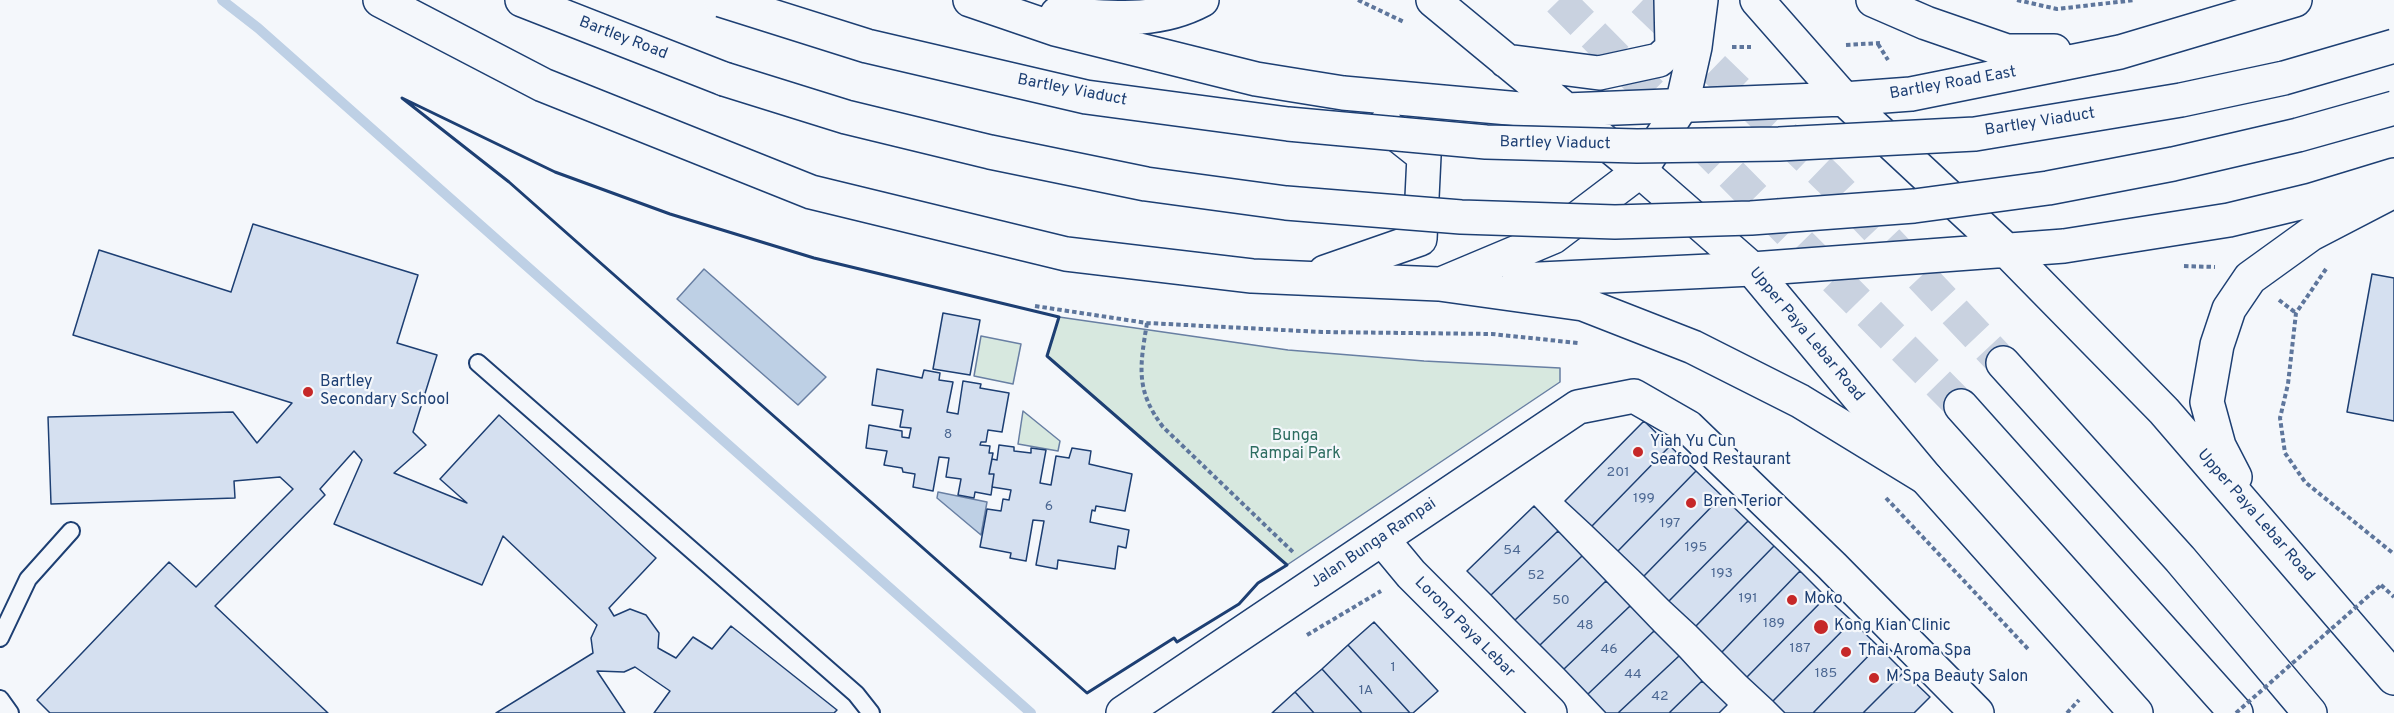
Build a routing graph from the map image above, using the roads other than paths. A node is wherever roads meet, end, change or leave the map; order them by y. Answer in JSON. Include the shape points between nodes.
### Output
{"nodes":[{"id":1,"x":380,"y":0,"type":"edge"},
{"id":2,"x":522,"y":0,"type":"edge"},
{"id":3,"x":721,"y":0,"type":"edge"},
{"id":4,"x":970,"y":0,"type":"edge"},
{"id":5,"x":1202,"y":0,"type":"edge"},
{"id":6,"x":1433,"y":0,"type":"edge"},
{"id":7,"x":1671,"y":0,"type":"edge"},
{"id":8,"x":1701,"y":0,"type":"edge"},
{"id":9,"x":1757,"y":0,"type":"edge"},
{"id":10,"x":1873,"y":0,"type":"edge"},
{"id":11,"x":2295,"y":0,"type":"edge"},
{"id":12,"x":1010,"y":12,"type":"junction"},
{"id":13,"x":2394,"y":46,"type":"edge"},
{"id":14,"x":2120,"y":52,"type":"junction"},
{"id":15,"x":1506,"y":61,"type":"junction"},
{"id":16,"x":1343,"y":93,"type":"junction"},
{"id":17,"x":1844,"y":99,"type":"junction"},
{"id":18,"x":1682,"y":105,"type":"junction"},
{"id":19,"x":2394,"y":108,"type":"edge"},
{"id":20,"x":1566,"y":110,"type":"junction"},
{"id":21,"x":1640,"y":171,"type":"junction"},
{"id":22,"x":2394,"y":175,"type":"edge"},
{"id":23,"x":2394,"y":191,"type":"edge"},
{"id":24,"x":2006,"y":250,"type":"junction"},
{"id":25,"x":1752,"y":269,"type":"junction"},
{"id":26,"x":1312,"y":277,"type":"junction"},
{"id":27,"x":1439,"y":284,"type":"junction"},
{"id":28,"x":478,"y":363,"type":"dead end"},
{"id":29,"x":2003,"y":363,"type":"tunnel mouth"},
{"id":30,"x":1961,"y":406,"type":"tunnel mouth"},
{"id":31,"x":1926,"y":478,"type":"junction"},
{"id":32,"x":71,"y":531,"type":"dead end"},
{"id":33,"x":1382,"y":539,"type":"junction"},
{"id":34,"x":2281,"y":545,"type":"junction"},
{"id":35,"x":0,"y":638,"type":"edge"},
{"id":36,"x":2394,"y":678,"type":"edge"},
{"id":37,"x":0,"y":699,"type":"edge"},
{"id":38,"x":10,"y":713,"type":"edge"},
{"id":39,"x":871,"y":713,"type":"edge"},
{"id":40,"x":1123,"y":713,"type":"edge"},
{"id":41,"x":1550,"y":713,"type":"edge"},
{"id":42,"x":1977,"y":713,"type":"edge"},
{"id":43,"x":2136,"y":713,"type":"edge"},
{"id":44,"x":2236,"y":713,"type":"edge"},
{"id":45,"x":2310,"y":713,"type":"edge"}],
"edges":[{"from":1,"to":26,"type":"main road","via":[[543,85],[811,192],[1066,254],[1252,276]]},
{"from":2,"to":19,"type":"main road","name":"Bartley Road","bridge":true,"via":[[724,79],[846,117],[990,152],[1146,184],[1286,203],[1449,216],[1616,222],[1751,218],[1914,206],[2048,188],[2173,164]]},
{"from":3,"to":13,"type":"main road","name":"Bartley Viaduct","bridge":true,"via":[[867,46],[1086,97],[1288,124],[1486,142],[1755,145],[1975,134],[2181,100],[2284,78]]},
{"from":4,"to":12,"type":"main road"},
{"from":5,"to":12,"type":"main road","via":[[1142,19]]},
{"from":6,"to":15,"type":"main road","name":"Upper Paya Lebar Road"},
{"from":7,"to":15,"type":"main road","via":[[1672,48],[1659,60],[1599,74]]},
{"from":8,"to":18,"type":"main road"},
{"from":9,"to":17,"type":"main road","name":"Upper Paya Lebar Road"},
{"from":10,"to":14,"type":"main road","via":[[2007,51]]},
{"from":11,"to":14,"type":"main road","name":"Bartley Road East"},
{"from":12,"to":16,"type":"main road","name":"Bartley Road East","via":[[1054,29],[1256,79]]},
{"from":14,"to":17,"type":"main road","name":"Bartley Road East","via":[[1911,94]]},
{"from":15,"to":20,"type":"main road","name":"Upper Paya Lebar Road"},
{"from":16,"to":20,"type":"main road","name":"Bartley Road East"},
{"from":16,"to":26,"type":"main road","via":[[1424,156],[1420,239]]},
{"from":17,"to":18,"type":"main road","name":"Bartley Road East"},
{"from":17,"to":24,"type":"main road","name":"Upper Paya Lebar Road"},
{"from":18,"to":20,"type":"main road","name":"Bartley Road East"},
{"from":18,"to":21,"type":"main road"},
{"from":20,"to":21,"type":"main road","name":"Upper Paya Lebar Road"},
{"from":21,"to":25,"type":"main road","name":"Upper Paya Lebar Road"},
{"from":21,"to":27,"type":"main road","via":[[1553,237]]},
{"from":22,"to":24,"type":"main road","via":[[2229,220],[2064,246]]},
{"from":23,"to":34,"type":"main road","via":[[2311,234],[2250,278],[2229,309],[2217,345],[2207,402],[2219,446],[2249,503]]},
{"from":24,"to":25,"type":"main road"},
{"from":24,"to":34,"type":"main road","name":"Upper Paya Lebar Road","via":[[2164,411]]},
{"from":25,"to":27,"type":"main road"},
{"from":25,"to":31,"type":"main road","name":"Upper Paya Lebar Road"},
{"from":26,"to":27,"type":"main road"},
{"from":27,"to":31,"type":"main road","via":[[1582,304],[1693,347],[1800,401]]},
{"from":28,"to":39,"type":"lane","via":[[856,694]]},
{"from":29,"to":45,"type":"main road","via":[[2180,559]]},
{"from":30,"to":44,"type":"main road"},
{"from":31,"to":43,"type":"main road","name":"Upper Paya Lebar Road"},
{"from":32,"to":35,"type":"lane","via":[[28,579]]},
{"from":33,"to":40,"type":"main road","name":"Jalan Bunga Rampai"},
{"from":33,"to":41,"type":"main road","name":"Lorong Paya Lebar","via":[[1411,574]]},
{"from":33,"to":42,"type":"main road","name":"Jalan Bunga Rampai","via":[[1578,407],[1634,396],[1688,427]]},
{"from":34,"to":36,"type":"main road","name":"Upper Paya Lebar Road"},
{"from":37,"to":38,"type":"lane"}]}
